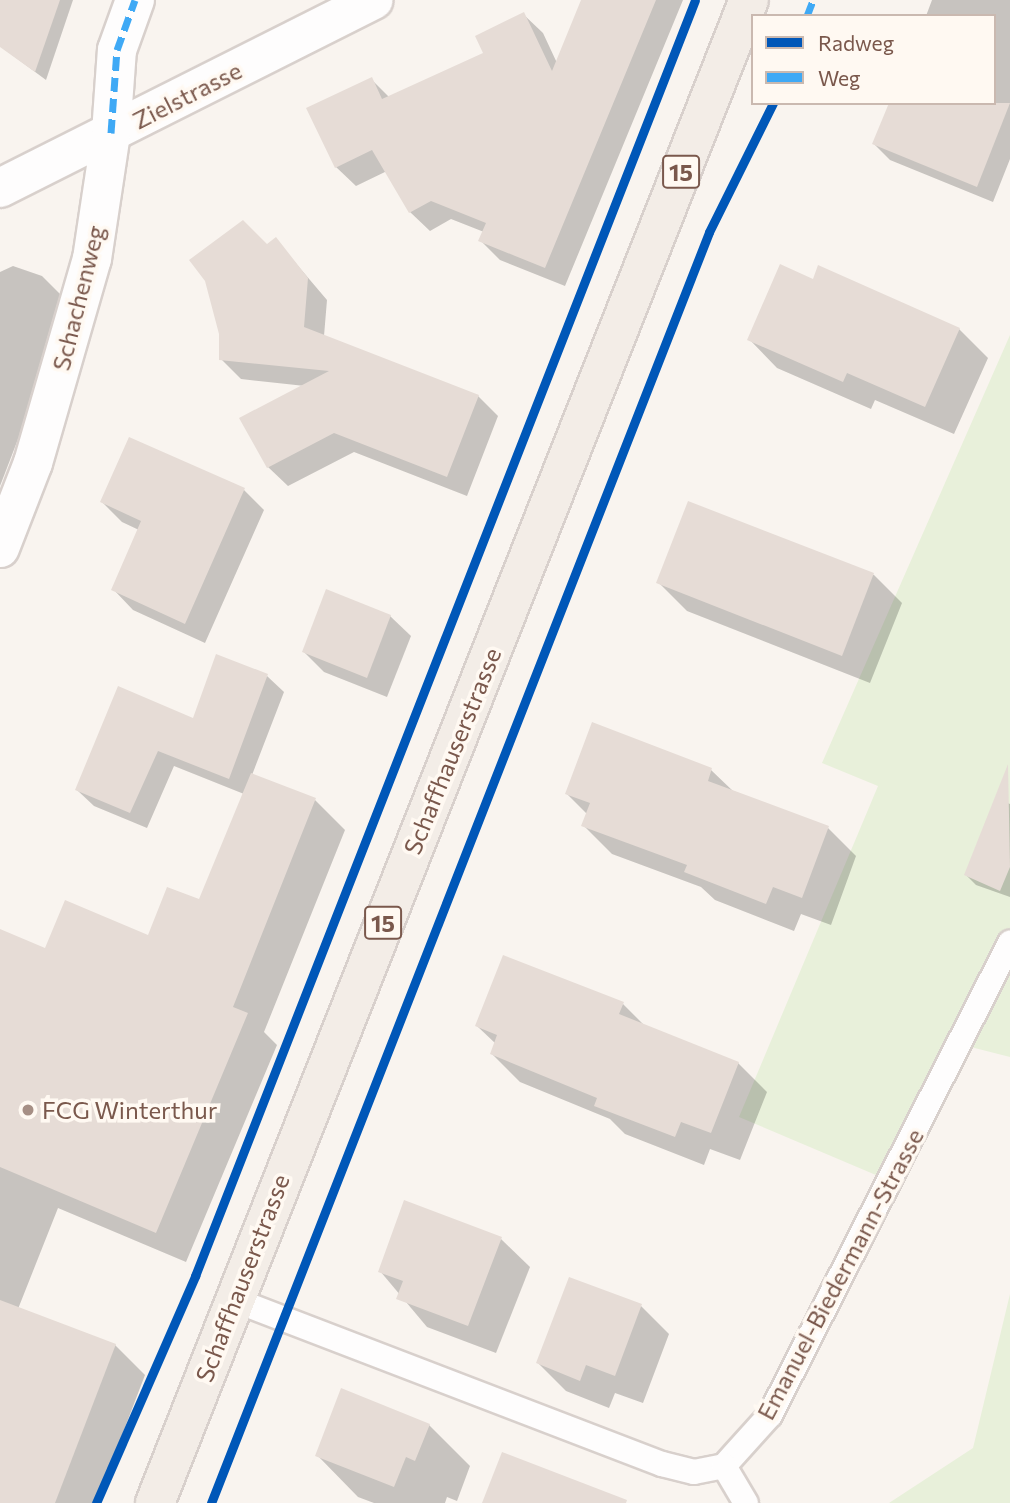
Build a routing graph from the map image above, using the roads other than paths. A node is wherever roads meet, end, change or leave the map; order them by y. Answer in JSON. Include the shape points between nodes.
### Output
{"nodes":[{"id":1,"x":135,"y":0,"type":"edge"},
{"id":2,"x":373,"y":0,"type":"edge"},
{"id":3,"x":749,"y":0,"type":"edge"},
{"id":4,"x":111,"y":133,"type":"junction"},
{"id":5,"x":0,"y":188,"type":"edge"},
{"id":6,"x":0,"y":548,"type":"edge"},
{"id":7,"x":1010,"y":943,"type":"edge"},
{"id":8,"x":232,"y":1299,"type":"junction"},
{"id":9,"x":724,"y":1466,"type":"junction"},
{"id":10,"x":155,"y":1503,"type":"edge"},
{"id":11,"x":746,"y":1503,"type":"edge"}],
"edges":[{"from":1,"to":4,"type":"street","name":"Schachenweg","via":[[117,50]]},
{"from":2,"to":4,"type":"street","name":"Zielstrasse"},
{"from":3,"to":8,"type":"main road","name":"Schaffhauserstrasse","number":"15"},
{"from":4,"to":5,"type":"street","name":"Zielstrasse"},
{"from":4,"to":6,"type":"street","name":"Schachenweg","via":[[92,259],[33,463]]},
{"from":7,"to":9,"type":"lane","name":"Emanuel-Biedermann-Strasse","via":[[770,1415]]},
{"from":8,"to":9,"type":"lane","via":[[662,1464],[694,1472]]},
{"from":8,"to":10,"type":"main road","name":"Schaffhauserstrasse","number":"15"},
{"from":9,"to":11,"type":"lane"}]}
